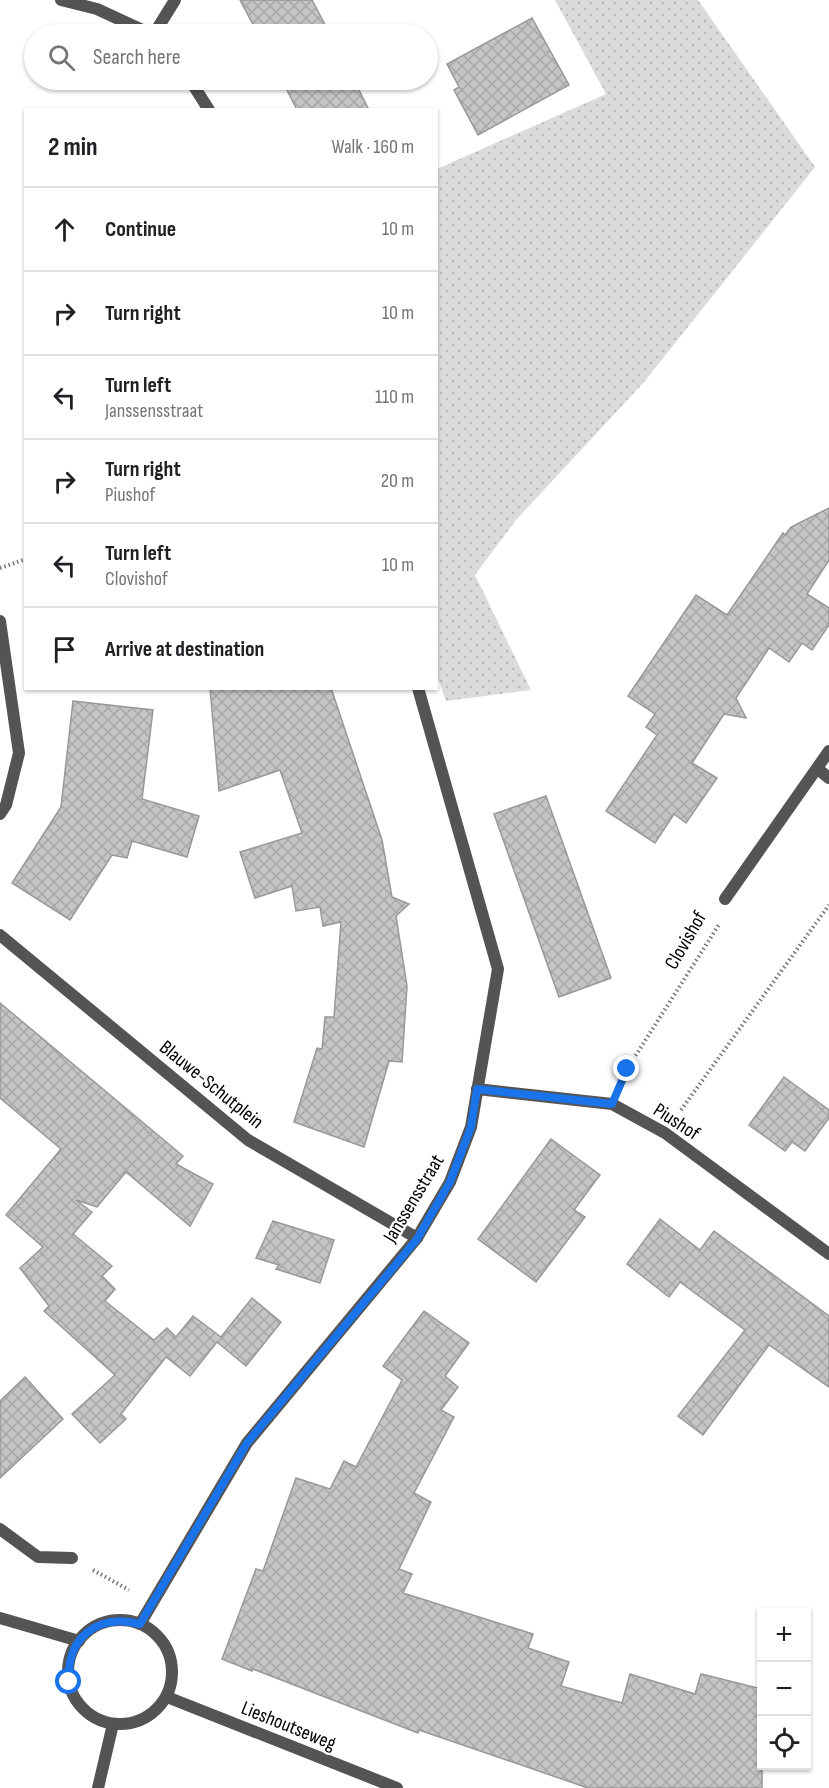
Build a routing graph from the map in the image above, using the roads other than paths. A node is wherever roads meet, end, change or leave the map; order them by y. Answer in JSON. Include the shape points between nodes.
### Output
{"nodes":[{"id":1,"x":61,"y":0,"type":"edge"},
{"id":2,"x":176,"y":0,"type":"edge"},
{"id":3,"x":131,"y":24,"type":"edge"},
{"id":4,"x":160,"y":24,"type":"edge"},
{"id":5,"x":196,"y":90,"type":"edge"},
{"id":6,"x":208,"y":108,"type":"edge"},
{"id":7,"x":0,"y":621,"type":"edge"},
{"id":8,"x":419,"y":690,"type":"edge"},
{"id":9,"x":829,"y":751,"type":"edge"},
{"id":10,"x":818,"y":769,"type":"junction"},
{"id":11,"x":829,"y":778,"type":"edge"},
{"id":12,"x":0,"y":814,"type":"edge"},
{"id":13,"x":725,"y":899,"type":"road end"},
{"id":14,"x":0,"y":935,"type":"edge"},
{"id":15,"x":477,"y":1089,"type":"junction"},
{"id":16,"x":417,"y":1239,"type":"junction"},
{"id":17,"x":829,"y":1254,"type":"edge"},
{"id":18,"x":0,"y":1529,"type":"edge"},
{"id":19,"x":72,"y":1558,"type":"road end"},
{"id":20,"x":0,"y":1618,"type":"edge"},
{"id":21,"x":140,"y":1624,"type":"junction"},
{"id":22,"x":79,"y":1641,"type":"junction"},
{"id":23,"x":167,"y":1697,"type":"junction"},
{"id":24,"x":113,"y":1724,"type":"junction"},
{"id":25,"x":98,"y":1788,"type":"edge"},
{"id":26,"x":398,"y":1788,"type":"edge"}],
"edges":[{"from":1,"to":3,"type":"street","via":[[97,9]]},
{"from":2,"to":4,"type":"street"},
{"from":5,"to":6,"type":"street"},
{"from":7,"to":12,"type":"street","via":[[19,753],[6,805]]},
{"from":8,"to":15,"type":"street","name":"Janssensstraat","via":[[498,969]]},
{"from":9,"to":10,"type":"street","name":"Clovishof"},
{"from":10,"to":11,"type":"street"},
{"from":10,"to":13,"type":"street","name":"Clovishof"},
{"from":14,"to":16,"type":"street","name":"Blauwe-Schutplein","via":[[248,1140]]},
{"from":15,"to":16,"type":"street","name":"Janssensstraat","via":[[471,1127],[450,1182]]},
{"from":15,"to":17,"type":"street","name":"Piushof","via":[[612,1104],[665,1133]]},
{"from":16,"to":21,"type":"street","name":"Janssensstraat","via":[[247,1443]]},
{"from":18,"to":19,"type":"street","via":[[38,1557]]},
{"from":20,"to":22,"type":"street"},
{"from":21,"to":22,"type":"street","via":[[114,1620],[98,1625]]},
{"from":21,"to":23,"type":"street","via":[[161,1639],[170,1654],[173,1670]]},
{"from":22,"to":24,"type":"street","via":[[68,1668],[75,1698],[85,1711]]},
{"from":23,"to":24,"type":"street","via":[[156,1711],[141,1720]]},
{"from":23,"to":26,"type":"street","name":"Lieshoutseweg"},
{"from":24,"to":25,"type":"street"}]}
